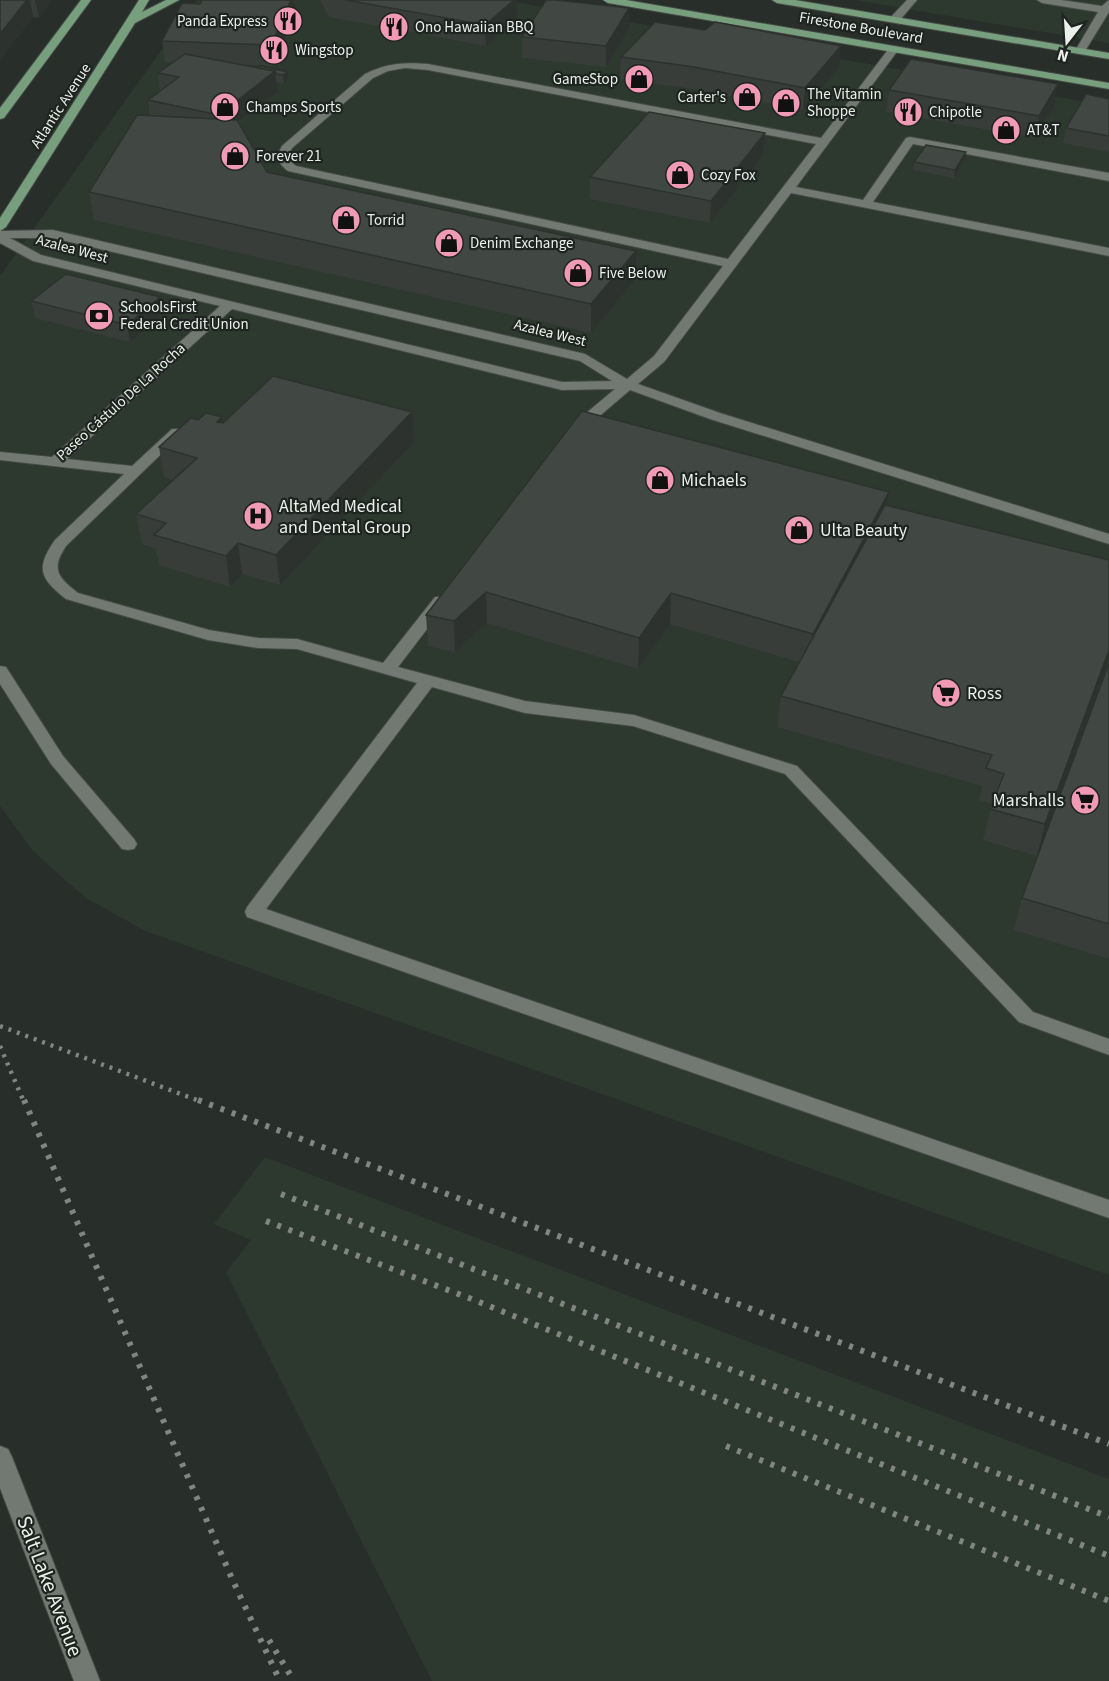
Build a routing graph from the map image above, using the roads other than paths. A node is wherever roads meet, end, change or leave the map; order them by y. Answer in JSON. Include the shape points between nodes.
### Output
{"nodes":[{"id":1,"x":86,"y":0,"type":"edge"},
{"id":2,"x":144,"y":0,"type":"edge"},
{"id":3,"x":174,"y":0,"type":"edge"},
{"id":4,"x":608,"y":0,"type":"edge"},
{"id":5,"x":777,"y":0,"type":"edge"},
{"id":6,"x":912,"y":0,"type":"edge"},
{"id":7,"x":1042,"y":0,"type":"edge"},
{"id":8,"x":1107,"y":7,"type":"edge"},
{"id":9,"x":133,"y":20,"type":"junction"},
{"id":10,"x":894,"y":20,"type":"junction"},
{"id":11,"x":894,"y":49,"type":"junction"},
{"id":12,"x":1080,"y":51,"type":"junction"},
{"id":13,"x":1109,"y":56,"type":"edge"},
{"id":14,"x":1109,"y":86,"type":"edge"},
{"id":15,"x":0,"y":116,"type":"edge"},
{"id":16,"x":825,"y":142,"type":"junction"},
{"id":17,"x":1109,"y":177,"type":"edge"},
{"id":18,"x":790,"y":189,"type":"junction"},
{"id":19,"x":866,"y":204,"type":"junction"},
{"id":20,"x":0,"y":227,"type":"edge"},
{"id":21,"x":0,"y":237,"type":"edge"},
{"id":22,"x":1109,"y":252,"type":"edge"},
{"id":23,"x":732,"y":264,"type":"junction"},
{"id":24,"x":229,"y":305,"type":"junction"},
{"id":25,"x":628,"y":385,"type":"junction"},
{"id":26,"x":186,"y":423,"type":"edge"},
{"id":27,"x":567,"y":437,"type":"edge"},
{"id":28,"x":0,"y":456,"type":"edge"},
{"id":29,"x":55,"y":462,"type":"junction"},
{"id":30,"x":134,"y":471,"type":"junction"},
{"id":31,"x":1109,"y":539,"type":"edge"},
{"id":32,"x":452,"y":585,"type":"edge"},
{"id":33,"x":387,"y":669,"type":"junction"},
{"id":34,"x":0,"y":671,"type":"edge"},
{"id":35,"x":428,"y":681,"type":"junction"},
{"id":36,"x":128,"y":844,"type":"dead end"},
{"id":37,"x":1109,"y":1047,"type":"edge"},
{"id":38,"x":1109,"y":1209,"type":"edge"},
{"id":39,"x":0,"y":1457,"type":"edge"},
{"id":40,"x":87,"y":1681,"type":"edge"}],
"edges":[{"from":1,"to":15,"type":"main road"},
{"from":2,"to":9,"type":"main road","name":"Atlantic Avenue"},
{"from":3,"to":9,"type":"main road"},
{"from":4,"to":11,"type":"main road","name":"Firestone Boulevard"},
{"from":5,"to":10,"type":"main road","name":"Firestone Boulevard"},
{"from":6,"to":10,"type":"street"},
{"from":7,"to":8,"type":"street"},
{"from":8,"to":12,"type":"street"},
{"from":9,"to":20,"type":"main road","name":"Atlantic Avenue"},
{"from":10,"to":12,"type":"main road","name":"Firestone Boulevard"},
{"from":11,"to":14,"type":"main road","name":"Firestone Boulevard"},
{"from":11,"to":16,"type":"street"},
{"from":12,"to":13,"type":"main road","name":"Firestone Boulevard"},
{"from":16,"to":18,"type":"street"},
{"from":16,"to":23,"type":"street","via":[[405,65],[369,76],[283,154],[284,162],[292,169]]},
{"from":17,"to":19,"type":"street","via":[[910,140]]},
{"from":18,"to":19,"type":"street"},
{"from":18,"to":23,"type":"street"},
{"from":19,"to":22,"type":"street"},
{"from":21,"to":24,"type":"street","name":"Azalea West","via":[[30,256]]},
{"from":21,"to":25,"type":"street","name":"Azalea West","via":[[53,234],[585,358]]},
{"from":23,"to":25,"type":"street","via":[[659,359]]},
{"from":24,"to":25,"type":"street","name":"Azalea West","via":[[562,386]]},
{"from":24,"to":29,"type":"street","name":"Paseo Cástulo De La Rocha"},
{"from":25,"to":27,"type":"street"},
{"from":25,"to":31,"type":"street","via":[[750,428]]},
{"from":26,"to":30,"type":"street"},
{"from":28,"to":29,"type":"street","name":"Paseo Cástulo De La Rocha"},
{"from":29,"to":30,"type":"street"},
{"from":30,"to":33,"type":"street","via":[[60,543],[50,558],[54,583],[72,596],[208,635],[297,644]]},
{"from":32,"to":33,"type":"street"},
{"from":33,"to":35,"type":"street"},
{"from":34,"to":36,"type":"street","via":[[57,760]]},
{"from":35,"to":37,"type":"street","via":[[525,707],[634,721],[791,770],[1026,1017]]},
{"from":35,"to":38,"type":"street","via":[[254,912]]},
{"from":39,"to":40,"type":"street","name":"Salt Lake Avenue"}]}
